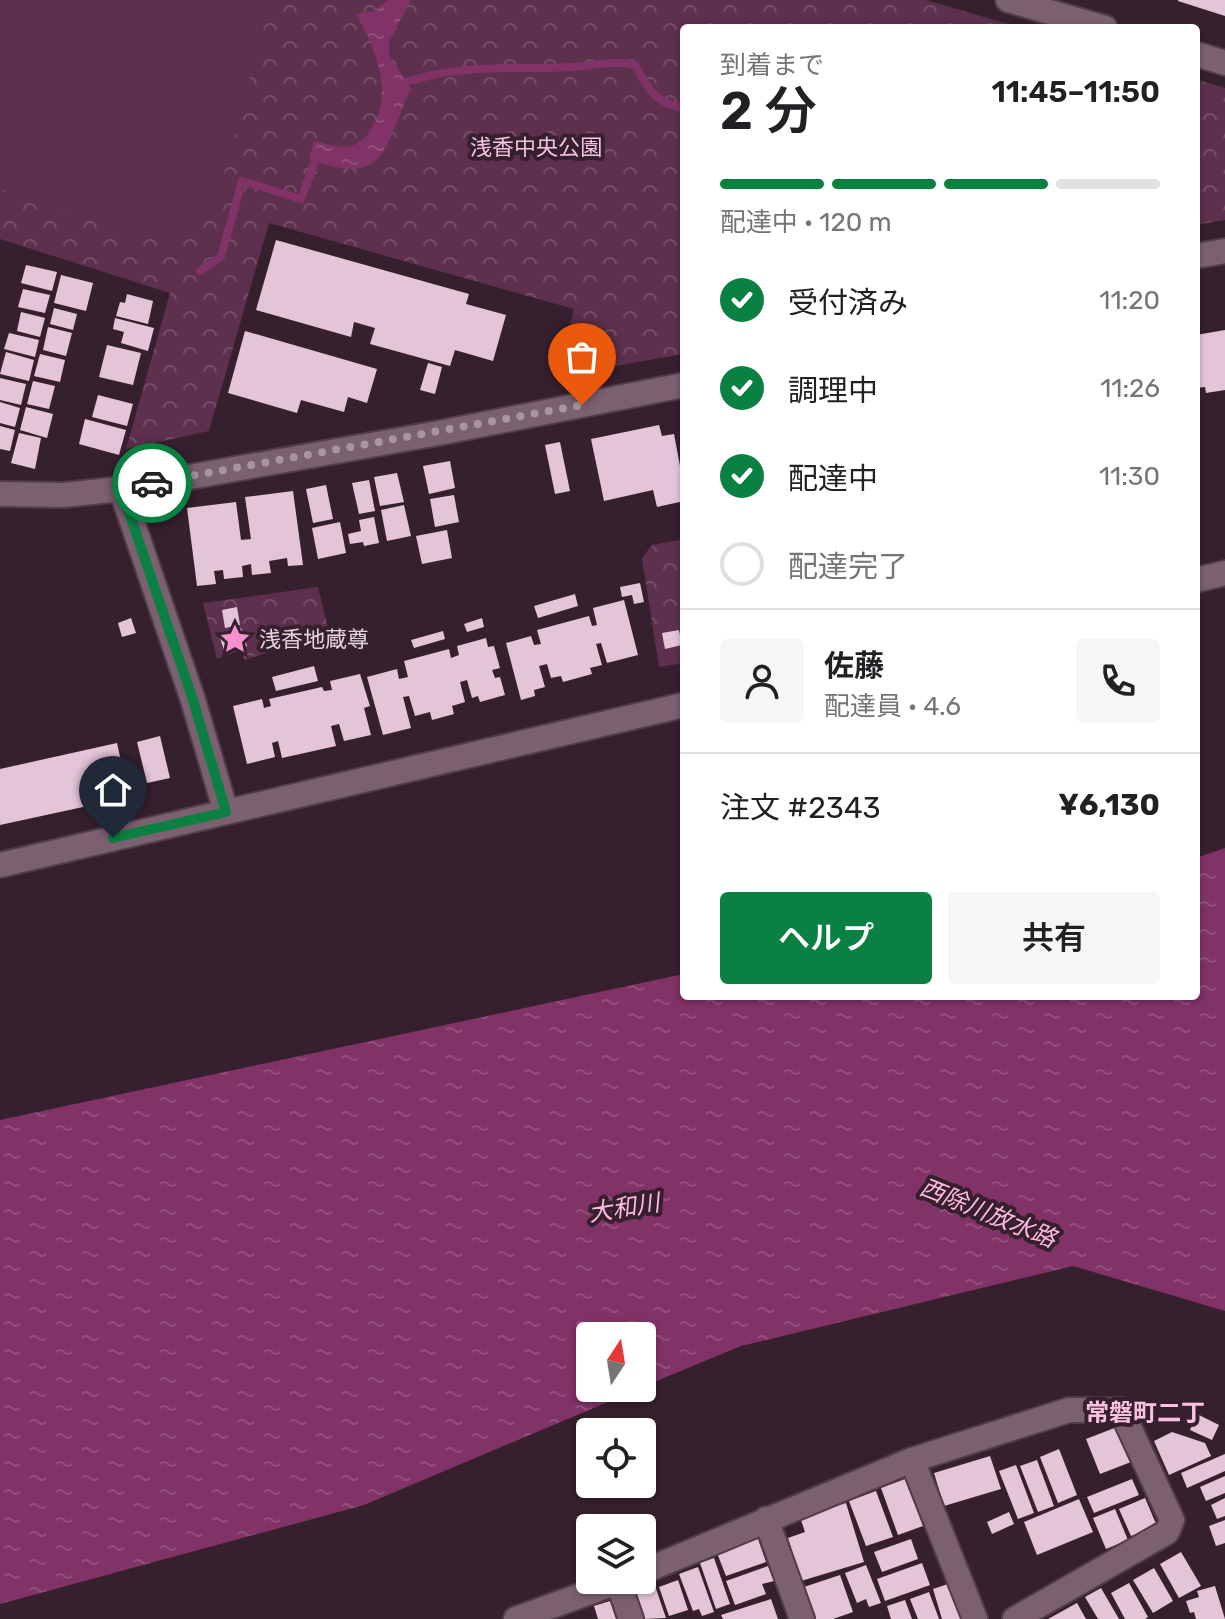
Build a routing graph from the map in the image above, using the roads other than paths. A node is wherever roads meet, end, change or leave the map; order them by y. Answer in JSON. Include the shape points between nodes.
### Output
{"nodes":[{"id":1,"x":1008,"y":0,"type":"edge"},
{"id":2,"x":1091,"y":24,"type":"edge"},
{"id":3,"x":1200,"y":55,"type":"edge"},
{"id":4,"x":1225,"y":63,"type":"edge"},
{"id":5,"x":1225,"y":251,"type":"edge"},
{"id":6,"x":1200,"y":255,"type":"edge"},
{"id":7,"x":680,"y":386,"type":"edge"},
{"id":8,"x":121,"y":489,"type":"junction"},
{"id":9,"x":0,"y":494,"type":"edge"},
{"id":10,"x":1225,"y":573,"type":"edge"},
{"id":11,"x":1200,"y":579,"type":"edge"},
{"id":12,"x":680,"y":706,"type":"edge"},
{"id":13,"x":226,"y":812,"type":"junction"},
{"id":14,"x":0,"y":865,"type":"edge"},
{"id":15,"x":912,"y":1460,"type":"junction"},
{"id":16,"x":766,"y":1519,"type":"junction"},
{"id":17,"x":656,"y":1566,"type":"edge"},
{"id":18,"x":585,"y":1594,"type":"edge"},
{"id":19,"x":624,"y":1594,"type":"edge"},
{"id":20,"x":516,"y":1619,"type":"edge"},
{"id":21,"x":631,"y":1619,"type":"edge"},
{"id":22,"x":802,"y":1619,"type":"edge"},
{"id":23,"x":975,"y":1619,"type":"edge"},
{"id":24,"x":1015,"y":1619,"type":"edge"}],
"edges":[{"from":1,"to":2,"type":"street"},
{"from":3,"to":4,"type":"street"},
{"from":5,"to":6,"type":"street"},
{"from":7,"to":8,"type":"street"},
{"from":8,"to":9,"type":"street"},
{"from":8,"to":13,"type":"street"},
{"from":10,"to":11,"type":"street"},
{"from":12,"to":13,"type":"street"},
{"from":13,"to":14,"type":"street"},
{"from":15,"to":16,"type":"street"},
{"from":15,"to":23,"type":"street"},
{"from":15,"to":24,"type":"street","via":[[1069,1410],[1121,1410],[1172,1520],[1167,1532]]},
{"from":16,"to":17,"type":"street"},
{"from":16,"to":22,"type":"street"},
{"from":18,"to":20,"type":"street"},
{"from":19,"to":21,"type":"street"}]}
